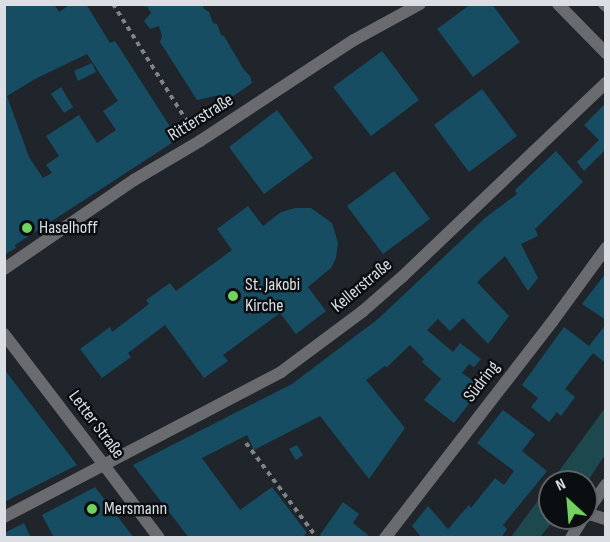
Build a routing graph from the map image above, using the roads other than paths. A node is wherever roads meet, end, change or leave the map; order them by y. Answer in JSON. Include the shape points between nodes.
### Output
{"nodes":[{"id":1,"x":420,"y":4,"type":"edge"},
{"id":2,"x":558,"y":4,"type":"edge"},
{"id":3,"x":606,"y":53,"type":"edge"},
{"id":4,"x":606,"y":83,"type":"edge"},
{"id":5,"x":606,"y":248,"type":"edge"},
{"id":6,"x":4,"y":269,"type":"edge"},
{"id":7,"x":4,"y":334,"type":"edge"},
{"id":8,"x":104,"y":465,"type":"junction"},
{"id":9,"x":4,"y":517,"type":"edge"},
{"id":10,"x":159,"y":537,"type":"edge"},
{"id":11,"x":385,"y":537,"type":"edge"}],
"edges":[{"from":1,"to":6,"type":"street","name":"Ritterstraße","via":[[354,40],[134,180]]},
{"from":2,"to":3,"type":"street"},
{"from":4,"to":8,"type":"street","name":"Kellerstraße","via":[[363,311],[281,372]]},
{"from":5,"to":11,"type":"street","name":"Südring"},
{"from":7,"to":8,"type":"street","name":"Letter Straße"},
{"from":8,"to":9,"type":"street","name":"Kellerstraße"},
{"from":8,"to":10,"type":"street","name":"Letter Straße"}]}
